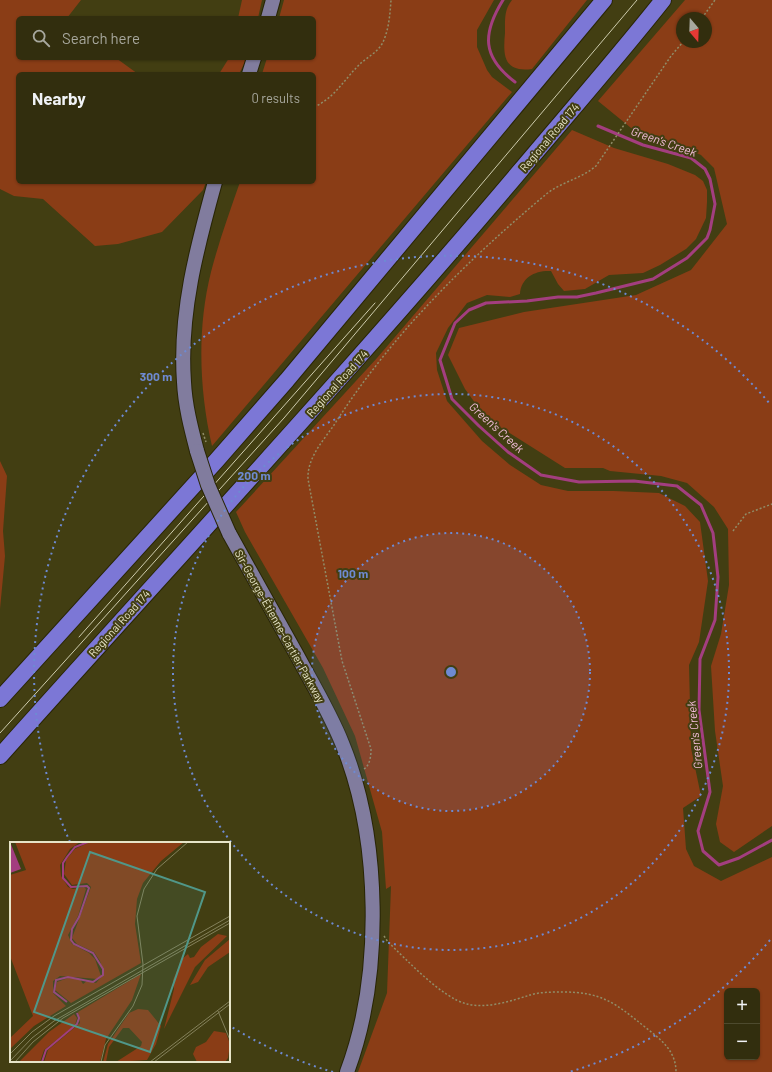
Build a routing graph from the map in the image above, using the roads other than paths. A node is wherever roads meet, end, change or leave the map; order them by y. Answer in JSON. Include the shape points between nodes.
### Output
{"nodes":[{"id":1,"x":273,"y":0,"type":"edge"},
{"id":2,"x":593,"y":0,"type":"edge"},
{"id":3,"x":604,"y":0,"type":"edge"},
{"id":4,"x":663,"y":0,"type":"edge"},
{"id":5,"x":269,"y":16,"type":"edge"},
{"id":6,"x":253,"y":60,"type":"edge"},
{"id":7,"x":250,"y":72,"type":"edge"},
{"id":8,"x":522,"y":99,"type":"junction"},
{"id":9,"x":214,"y":184,"type":"edge"},
{"id":10,"x":0,"y":699,"type":"edge"},
{"id":11,"x":0,"y":756,"type":"edge"},
{"id":12,"x":347,"y":1072,"type":"edge"}],
"edges":[{"from":1,"to":5,"type":"main road"},
{"from":2,"to":8,"type":"highway","via":[[539,68]]},
{"from":3,"to":8,"type":"highway"},
{"from":4,"to":11,"type":"highway","name":"Regional Road 174","via":[[430,278]]},
{"from":6,"to":7,"type":"main road"},
{"from":8,"to":10,"type":"highway","via":[[216,461]]},
{"from":9,"to":12,"type":"main road","name":"Sir-George-Étienne-Cartier Parkway","bridge":true,"via":[[199,240],[186,308],[184,383],[197,451],[208,484],[229,533],[325,707],[342,743],[356,786],[368,851],[373,926],[372,960],[365,1005]]}]}
